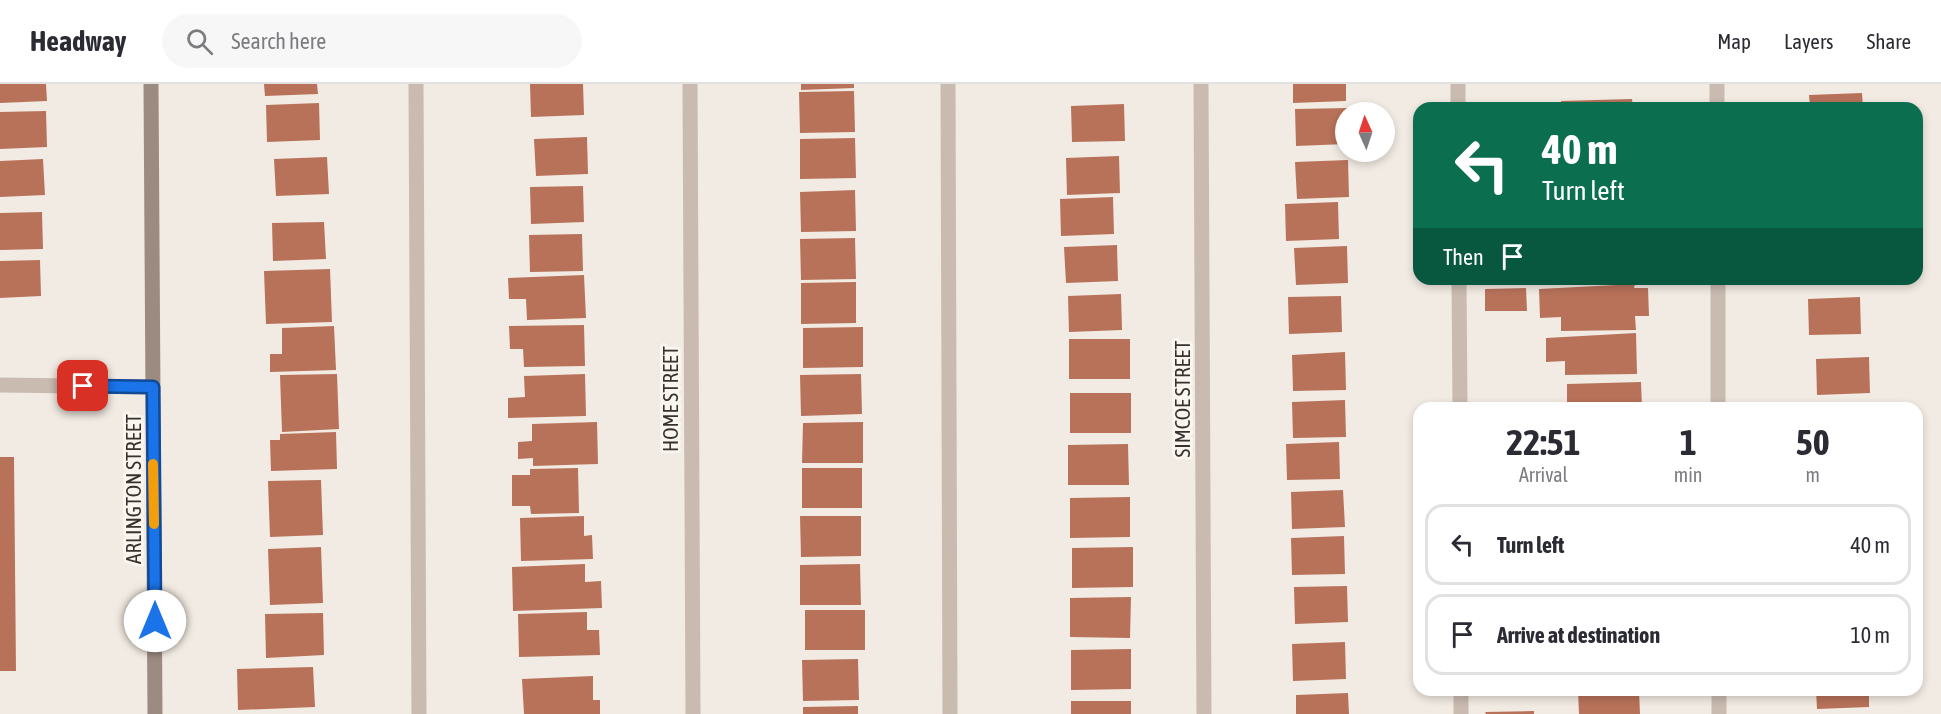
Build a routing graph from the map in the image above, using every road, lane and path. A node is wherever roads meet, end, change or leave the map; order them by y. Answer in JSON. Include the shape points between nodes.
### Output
{"nodes":[{"id":1,"x":151,"y":84,"type":"edge"},
{"id":2,"x":417,"y":84,"type":"edge"},
{"id":3,"x":690,"y":84,"type":"edge"},
{"id":4,"x":948,"y":84,"type":"edge"},
{"id":5,"x":1201,"y":84,"type":"edge"},
{"id":6,"x":1458,"y":84,"type":"edge"},
{"id":7,"x":1717,"y":84,"type":"edge"},
{"id":8,"x":1458,"y":102,"type":"edge"},
{"id":9,"x":1717,"y":102,"type":"edge"},
{"id":10,"x":1459,"y":285,"type":"edge"},
{"id":11,"x":1718,"y":285,"type":"edge"},
{"id":12,"x":0,"y":385,"type":"edge"},
{"id":13,"x":153,"y":387,"type":"junction"},
{"id":14,"x":1460,"y":402,"type":"edge"},
{"id":15,"x":1718,"y":402,"type":"edge"},
{"id":16,"x":1461,"y":696,"type":"edge"},
{"id":17,"x":1719,"y":696,"type":"edge"},
{"id":18,"x":155,"y":714,"type":"edge"},
{"id":19,"x":419,"y":714,"type":"edge"},
{"id":20,"x":693,"y":714,"type":"edge"},
{"id":21,"x":950,"y":714,"type":"edge"},
{"id":22,"x":1204,"y":714,"type":"edge"},
{"id":23,"x":1461,"y":714,"type":"edge"},
{"id":24,"x":1719,"y":714,"type":"edge"}],
"edges":[{"from":1,"to":13,"type":"main road","name":"ARLINGTON STREET"},
{"from":2,"to":19,"type":"street"},
{"from":3,"to":20,"type":"street","name":"HOME STREET"},
{"from":4,"to":21,"type":"street"},
{"from":5,"to":22,"type":"street","name":"SIMCOE STREET"},
{"from":6,"to":8,"type":"street"},
{"from":7,"to":9,"type":"street"},
{"from":10,"to":14,"type":"street"},
{"from":11,"to":15,"type":"street"},
{"from":12,"to":13,"type":"street"},
{"from":13,"to":18,"type":"main road","name":"ARLINGTON STREET"},
{"from":16,"to":23,"type":"street"},
{"from":17,"to":24,"type":"street"}]}
